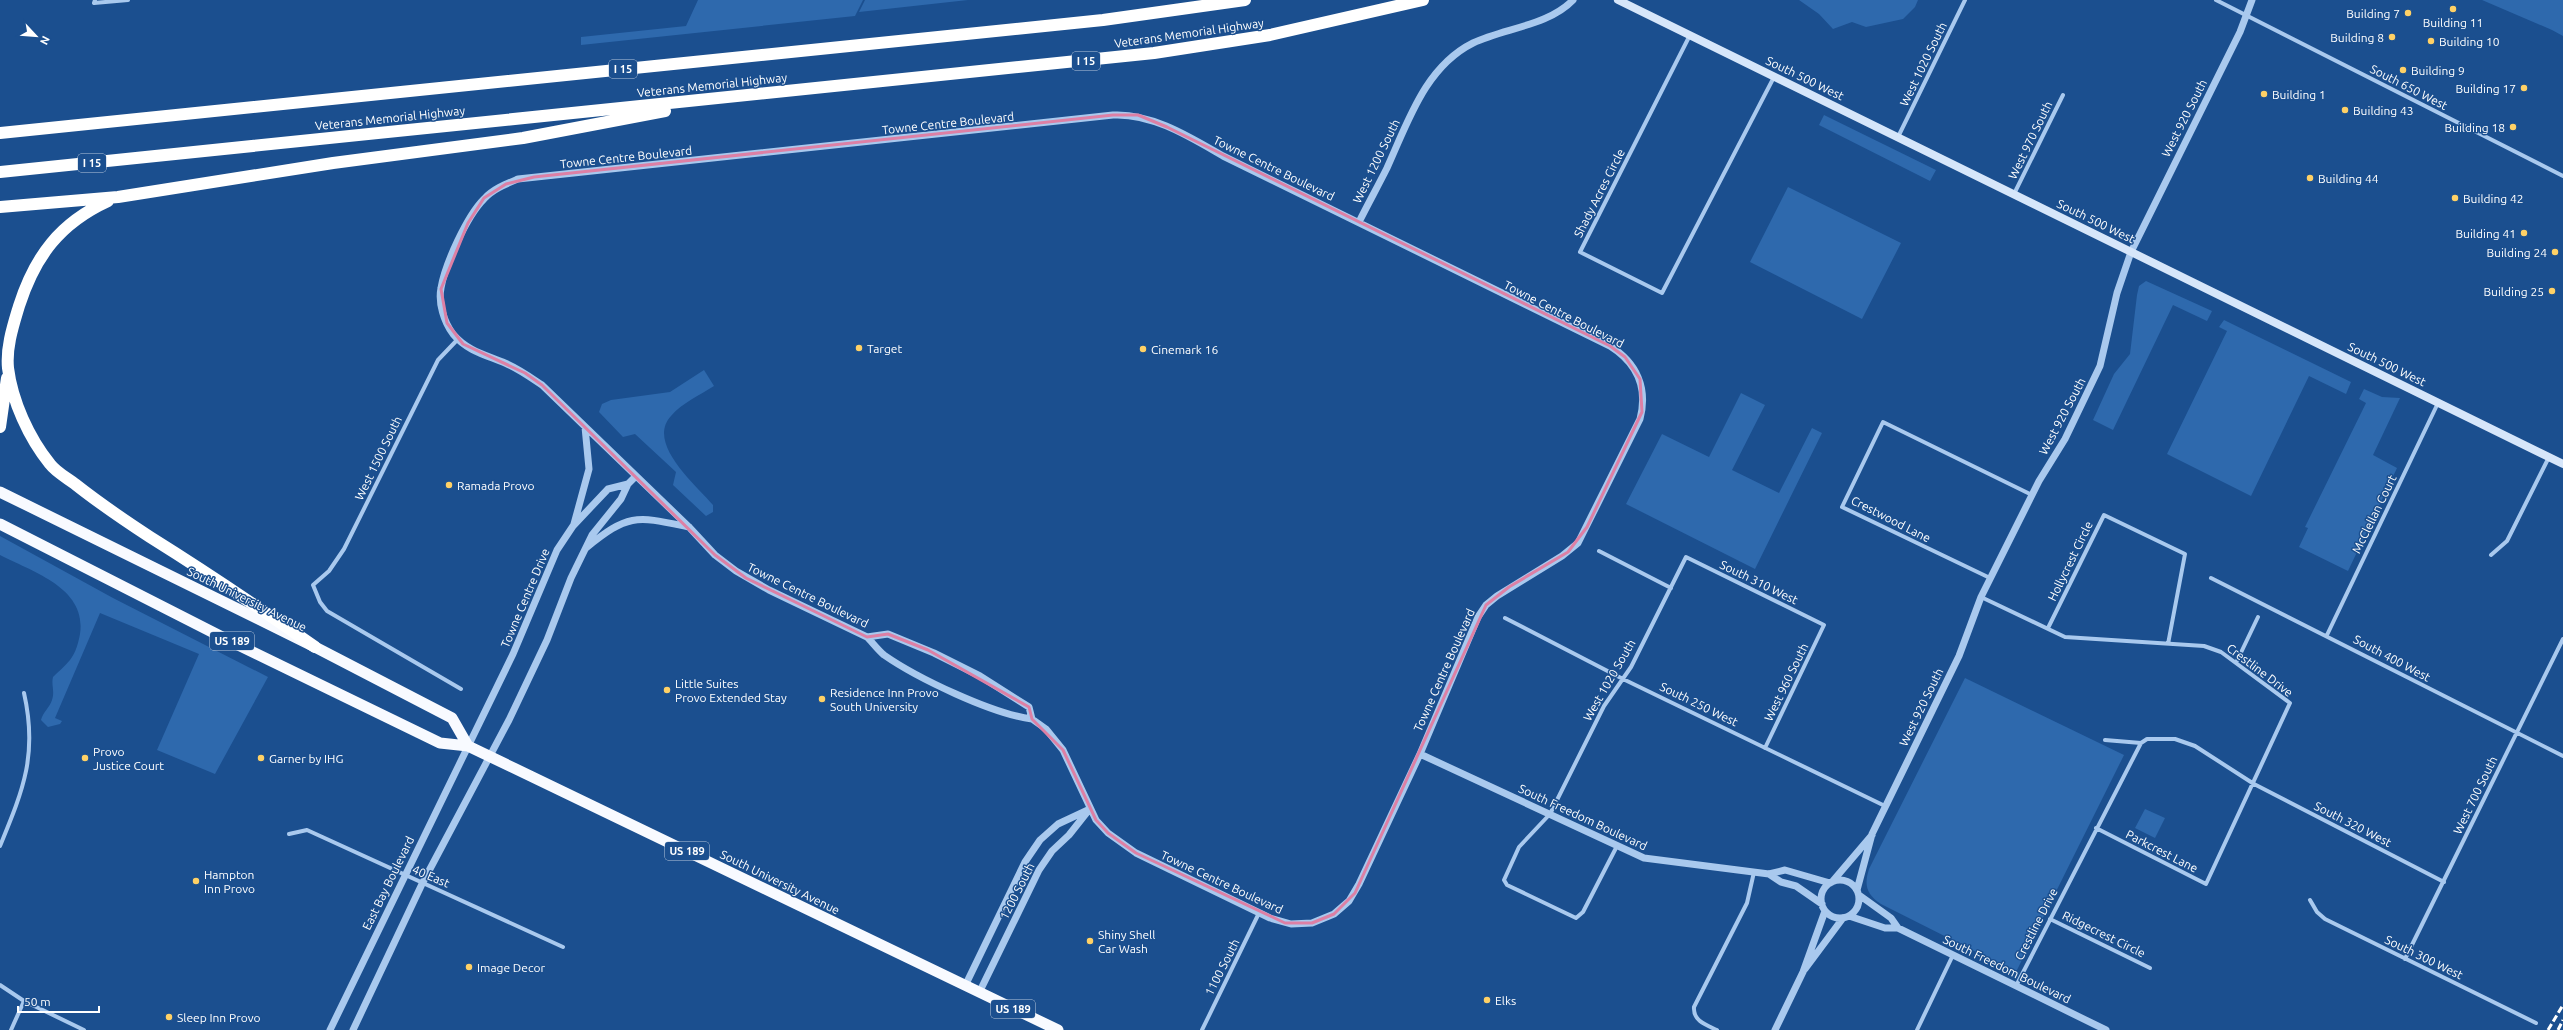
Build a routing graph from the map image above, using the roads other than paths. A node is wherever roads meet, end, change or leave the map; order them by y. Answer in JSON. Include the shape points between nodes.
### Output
{"nodes":[{"id":1,"x":128,"y":0,"type":"edge"},
{"id":2,"x":1245,"y":0,"type":"edge"},
{"id":3,"x":1423,"y":0,"type":"edge"},
{"id":4,"x":1572,"y":0,"type":"edge"},
{"id":5,"x":1618,"y":0,"type":"edge"},
{"id":6,"x":1966,"y":0,"type":"edge"},
{"id":7,"x":2216,"y":0,"type":"edge"},
{"id":8,"x":2252,"y":0,"type":"edge"},
{"id":9,"x":94,"y":2,"type":"edge"},
{"id":10,"x":2246,"y":16,"type":"junction"},
{"id":11,"x":1690,"y":35,"type":"junction"},
{"id":12,"x":1774,"y":76,"type":"junction"},
{"id":13,"x":2063,"y":95,"type":"dead end"},
{"id":14,"x":744,"y":96,"type":"junction"},
{"id":15,"x":0,"y":133,"type":"edge"},
{"id":16,"x":1898,"y":137,"type":"junction"},
{"id":17,"x":0,"y":172,"type":"edge"},
{"id":18,"x":2563,"y":176,"type":"edge"},
{"id":19,"x":2014,"y":194,"type":"junction"},
{"id":20,"x":118,"y":197,"type":"junction"},
{"id":21,"x":0,"y":207,"type":"edge"},
{"id":22,"x":1359,"y":222,"type":"junction"},
{"id":23,"x":2131,"y":252,"type":"junction"},
{"id":24,"x":458,"y":339,"type":"junction"},
{"id":25,"x":8,"y":368,"type":"junction"},
{"id":26,"x":2439,"y":402,"type":"junction"},
{"id":27,"x":0,"y":427,"type":"edge"},
{"id":28,"x":586,"y":427,"type":"junction"},
{"id":29,"x":2549,"y":457,"type":"junction"},
{"id":30,"x":2563,"y":464,"type":"edge"},
{"id":31,"x":636,"y":476,"type":"junction"},
{"id":32,"x":628,"y":484,"type":"junction"},
{"id":33,"x":0,"y":492,"type":"edge"},
{"id":34,"x":2032,"y":494,"type":"junction"},
{"id":35,"x":0,"y":524,"type":"edge"},
{"id":36,"x":573,"y":526,"type":"junction"},
{"id":37,"x":690,"y":527,"type":"junction"},
{"id":38,"x":584,"y":550,"type":"junction"},
{"id":39,"x":1599,"y":551,"type":"dead end"},
{"id":40,"x":2491,"y":555,"type":"dead end"},
{"id":41,"x":1686,"y":557,"type":"joint"},
{"id":42,"x":1990,"y":578,"type":"junction"},
{"id":43,"x":2211,"y":578,"type":"dead end"},
{"id":44,"x":1671,"y":588,"type":"junction"},
{"id":45,"x":1981,"y":597,"type":"junction"},
{"id":46,"x":2258,"y":616,"type":"dead end"},
{"id":47,"x":1505,"y":618,"type":"dead end"},
{"id":48,"x":1824,"y":625,"type":"joint"},
{"id":49,"x":2048,"y":628,"type":"junction"},
{"id":50,"x":2327,"y":635,"type":"junction"},
{"id":51,"x":867,"y":637,"type":"junction"},
{"id":52,"x":2563,"y":639,"type":"edge"},
{"id":53,"x":2168,"y":644,"type":"junction"},
{"id":54,"x":315,"y":647,"type":"junction"},
{"id":55,"x":2236,"y":663,"type":"junction"},
{"id":56,"x":1623,"y":679,"type":"junction"},
{"id":57,"x":461,"y":689,"type":"dead end"},
{"id":58,"x":24,"y":693,"type":"dead end"},
{"id":59,"x":1032,"y":719,"type":"junction"},
{"id":60,"x":2517,"y":734,"type":"junction"},
{"id":61,"x":2105,"y":740,"type":"dead end"},
{"id":62,"x":2141,"y":743,"type":"junction"},
{"id":63,"x":468,"y":746,"type":"junction"},
{"id":64,"x":1765,"y":748,"type":"junction"},
{"id":65,"x":1420,"y":754,"type":"junction"},
{"id":66,"x":489,"y":756,"type":"junction"},
{"id":67,"x":2563,"y":756,"type":"edge"},
{"id":68,"x":2254,"y":784,"type":"junction"},
{"id":69,"x":1885,"y":806,"type":"junction"},
{"id":70,"x":1090,"y":809,"type":"junction"},
{"id":71,"x":1550,"y":814,"type":"junction"},
{"id":72,"x":2096,"y":828,"type":"junction"},
{"id":73,"x":289,"y":834,"type":"dead end"},
{"id":74,"x":1872,"y":834,"type":"junction"},
{"id":75,"x":0,"y":846,"type":"edge"},
{"id":76,"x":1617,"y":846,"type":"junction"},
{"id":77,"x":1754,"y":872,"type":"junction"},
{"id":78,"x":1769,"y":874,"type":"junction"},
{"id":79,"x":404,"y":875,"type":"junction"},
{"id":80,"x":2444,"y":882,"type":"junction"},
{"id":81,"x":1831,"y":883,"type":"junction"},
{"id":82,"x":422,"y":884,"type":"junction"},
{"id":83,"x":1858,"y":893,"type":"junction"},
{"id":84,"x":2310,"y":900,"type":"dead end"},
{"id":85,"x":1823,"y":907,"type":"junction"},
{"id":86,"x":1259,"y":913,"type":"junction"},
{"id":87,"x":1846,"y":917,"type":"junction"},
{"id":88,"x":2050,"y":919,"type":"junction"},
{"id":89,"x":1898,"y":928,"type":"junction"},
{"id":90,"x":563,"y":947,"type":"dead end"},
{"id":91,"x":1953,"y":955,"type":"junction"},
{"id":92,"x":2405,"y":959,"type":"junction"},
{"id":93,"x":2150,"y":968,"type":"dead end"},
{"id":94,"x":1802,"y":972,"type":"junction"},
{"id":95,"x":0,"y":985,"type":"edge"},
{"id":96,"x":965,"y":986,"type":"junction"},
{"id":97,"x":2016,"y":986,"type":"junction"},
{"id":98,"x":979,"y":993,"type":"junction"},
{"id":99,"x":24,"y":1001,"type":"junction"},
{"id":100,"x":2536,"y":1023,"type":"dead end"},
{"id":101,"x":11,"y":1030,"type":"edge"},
{"id":102,"x":84,"y":1030,"type":"edge"},
{"id":103,"x":330,"y":1030,"type":"edge"},
{"id":104,"x":353,"y":1030,"type":"edge"},
{"id":105,"x":1058,"y":1030,"type":"edge"},
{"id":106,"x":1202,"y":1030,"type":"edge"},
{"id":107,"x":1717,"y":1030,"type":"edge"},
{"id":108,"x":1776,"y":1030,"type":"edge"},
{"id":109,"x":1918,"y":1030,"type":"edge"},
{"id":110,"x":2106,"y":1030,"type":"edge"}],
"edges":[{"from":1,"to":9,"type":"street"},
{"from":2,"to":15,"type":"highway","name":"Veterans Memorial Highway","number":"I 15","via":[[1096,20]]},
{"from":3,"to":14,"type":"highway","name":"Veterans Memorial Highway","number":"I 15","via":[[1277,34],[1192,48]]},
{"from":4,"to":22,"type":"street","name":"West 1200 South","via":[[1557,13],[1462,49],[1435,73],[1413,110]]},
{"from":5,"to":11,"type":"main road","name":"South 500 West"},
{"from":6,"to":16,"type":"street","name":"West 1020 South"},
{"from":7,"to":10,"type":"street","name":"South 650 West"},
{"from":8,"to":10,"type":"street","name":"West 920 South"},
{"from":10,"to":18,"type":"street","name":"South 650 West"},
{"from":10,"to":23,"type":"street","name":"West 920 South"},
{"from":11,"to":12,"type":"main road","name":"South 500 West"},
{"from":11,"to":12,"type":"street","name":"Shady Acres Circle","via":[[1580,252],[1662,293]]},
{"from":12,"to":16,"type":"main road","name":"South 500 West"},
{"from":13,"to":19,"type":"street","name":"West 970 South"},
{"from":14,"to":17,"type":"highway","name":"Veterans Memorial Highway","number":"I 15"},
{"from":14,"to":20,"type":"highway","via":[[523,138],[333,163]]},
{"from":16,"to":19,"type":"main road","name":"South 500 West"},
{"from":19,"to":23,"type":"main road","name":"South 500 West"},
{"from":20,"to":21,"type":"highway"},
{"from":20,"to":25,"type":"highway","via":[[90,210],[64,228],[43,253],[28,278],[10,333]]},
{"from":22,"to":24,"type":"street","name":"Towne Centre Boulevard","via":[[1167,126],[1138,115],[1113,115],[534,177],[500,187],[484,198],[468,222],[445,273],[441,289],[442,311]]},
{"from":22,"to":65,"type":"street","name":"Towne Centre Boulevard","via":[[1610,346],[1633,366],[1640,379],[1643,393],[1642,412],[1636,428],[1583,536],[1568,552],[1509,587],[1486,605],[1449,681]]},
{"from":23,"to":26,"type":"main road","name":"South 500 West"},
{"from":23,"to":34,"type":"street","name":"West 920 South","via":[[2117,293],[2100,366],[2065,439]]},
{"from":24,"to":28,"type":"street","name":"Towne Centre Boulevard","via":[[486,357],[525,373],[542,385]]},
{"from":24,"to":57,"type":"street","name":"West 1500 South","via":[[438,360],[344,549],[329,571],[313,585],[327,611]]},
{"from":25,"to":27,"type":"highway"},
{"from":25,"to":54,"type":"highway","via":[[20,412],[36,445],[51,466],[107,509],[235,591]]},
{"from":26,"to":29,"type":"main road","name":"South 500 West"},
{"from":26,"to":50,"type":"street","name":"McClellan Court"},
{"from":28,"to":31,"type":"street","name":"Towne Centre Boulevard"},
{"from":28,"to":36,"type":"street","via":[[589,469]]},
{"from":29,"to":30,"type":"main road","name":"South 500 West"},
{"from":29,"to":40,"type":"street","via":[[2507,541]]},
{"from":31,"to":32,"type":"street"},
{"from":31,"to":37,"type":"street","name":"Towne Centre Boulevard"},
{"from":32,"to":36,"type":"street","name":"Towne Centre Drive","via":[[608,488]]},
{"from":32,"to":38,"type":"street","via":[[621,499],[592,534]]},
{"from":33,"to":54,"type":"highway","name":"South University Avenue","number":"US 189"},
{"from":34,"to":42,"type":"street","name":"West 920 South"},
{"from":34,"to":42,"type":"street","name":"Crestwood Lane","via":[[1883,422],[1842,507]]},
{"from":35,"to":63,"type":"highway","name":"South University Avenue","number":"US 189","via":[[224,638],[440,743]]},
{"from":36,"to":63,"type":"street","name":"Towne Centre Drive","via":[[546,572],[513,654]]},
{"from":37,"to":38,"type":"street","via":[[637,519],[621,522]]},
{"from":37,"to":51,"type":"street","name":"Towne Centre Boulevard","via":[[715,555],[746,578]]},
{"from":38,"to":66,"type":"street","via":[[544,647]]},
{"from":39,"to":44,"type":"street"},
{"from":41,"to":44,"type":"street","name":"West 1020 South"},
{"from":41,"to":48,"type":"street","name":"South 310 West"},
{"from":42,"to":45,"type":"street","name":"West 920 South"},
{"from":43,"to":50,"type":"street","name":"South 400 West"},
{"from":44,"to":56,"type":"street","name":"West 1020 South"},
{"from":45,"to":49,"type":"street","name":"Crestline Drive"},
{"from":45,"to":69,"type":"street","name":"West 920 South","via":[[1959,656]]},
{"from":46,"to":55,"type":"street"},
{"from":47,"to":56,"type":"street","name":"South 250 West"},
{"from":48,"to":64,"type":"street","name":"West 960 South"},
{"from":49,"to":53,"type":"street","name":"Crestline Drive","via":[[2066,637]]},
{"from":49,"to":53,"type":"street","name":"Hollycrest Circle","via":[[2104,515],[2185,554]]},
{"from":50,"to":60,"type":"street","name":"South 400 West"},
{"from":51,"to":59,"type":"street","via":[[883,654],[923,676],[1004,714]]},
{"from":51,"to":59,"type":"street","name":"Towne Centre Boulevard","via":[[888,634],[970,670],[1028,707]]},
{"from":52,"to":60,"type":"street","name":"West 700 South"},
{"from":53,"to":55,"type":"street","name":"Crestline Drive","via":[[2204,646],[2221,652]]},
{"from":54,"to":63,"type":"highway","name":"South University Avenue","number":"US 189","via":[[452,718]]},
{"from":55,"to":68,"type":"street","name":"Crestline Drive","via":[[2290,703]]},
{"from":56,"to":64,"type":"street","name":"South 250 West"},
{"from":56,"to":71,"type":"street","name":"West 1020 South","via":[[1604,706]]},
{"from":58,"to":75,"type":"street","via":[[30,720],[29,764],[22,793]]},
{"from":59,"to":70,"type":"street","name":"Towne Centre Boulevard","via":[[1046,729],[1063,750]]},
{"from":60,"to":67,"type":"street","name":"South 400 West"},
{"from":60,"to":80,"type":"street","name":"West 700 South"},
{"from":61,"to":62,"type":"street"},
{"from":62,"to":68,"type":"street","via":[[2148,739],[2175,739],[2195,746]]},
{"from":62,"to":72,"type":"street","name":"Crestline Drive"},
{"from":63,"to":66,"type":"highway","name":"South University Avenue","number":"US 189"},
{"from":63,"to":79,"type":"street","name":"East Bay Boulevard"},
{"from":64,"to":69,"type":"street","name":"South 250 West"},
{"from":65,"to":71,"type":"street","name":"South Freedom Boulevard"},
{"from":65,"to":86,"type":"street","name":"Towne Centre Boulevard","via":[[1359,884],[1343,907],[1325,919],[1300,925],[1278,921]]},
{"from":66,"to":82,"type":"street"},
{"from":66,"to":96,"type":"highway","name":"South University Avenue","number":"US 189"},
{"from":68,"to":72,"type":"street","name":"Parkcrest Lane","via":[[2206,884]]},
{"from":68,"to":80,"type":"street","name":"South 320 West"},
{"from":69,"to":74,"type":"street","name":"West 920 South"},
{"from":70,"to":86,"type":"street","name":"Towne Centre Boulevard","via":[[1108,833],[1127,848]]},
{"from":70,"to":96,"type":"street","name":"1200 South","via":[[1058,824],[1040,840],[1025,862]]},
{"from":70,"to":98,"type":"street","name":"1200 South","via":[[1069,835],[1052,850],[1039,870]]},
{"from":71,"to":76,"type":"street","name":"South Freedom Boulevard"},
{"from":71,"to":76,"type":"street","name":"West 1020 South","via":[[1519,847],[1505,875],[1507,885],[1576,918],[1579,917]]},
{"from":72,"to":88,"type":"street","name":"Crestline Drive"},
{"from":73,"to":79,"type":"street","name":"40 East","via":[[307,830]]},
{"from":74,"to":81,"type":"street","name":"West 920 South"},
{"from":74,"to":83,"type":"street","name":"West 920 South"},
{"from":76,"to":77,"type":"street","name":"South Freedom Boulevard","via":[[1644,858]]},
{"from":77,"to":78,"type":"street","name":"South Freedom Boulevard"},
{"from":77,"to":107,"type":"street","via":[[1747,903],[1694,1007],[1695,1016],[1699,1021]]},
{"from":78,"to":81,"type":"street","name":"South Freedom Boulevard","via":[[1785,870]]},
{"from":78,"to":85,"type":"street","name":"South Freedom Boulevard","via":[[1781,882],[1796,886]]},
{"from":79,"to":82,"type":"street","name":"40 East"},
{"from":79,"to":103,"type":"street","name":"East Bay Boulevard"},
{"from":80,"to":92,"type":"street","name":"West 700 South"},
{"from":81,"to":83,"type":"street","via":[[1848,882]]},
{"from":81,"to":85,"type":"street","via":[[1822,896]]},
{"from":82,"to":90,"type":"street","name":"40 East"},
{"from":82,"to":104,"type":"street"},
{"from":83,"to":87,"type":"street","via":[[1858,907]]},
{"from":83,"to":89,"type":"street","name":"South Freedom Boulevard","via":[[1890,918]]},
{"from":84,"to":92,"type":"street","name":"South 300 West","via":[[2325,919]]},
{"from":85,"to":87,"type":"street","via":[[1831,916]]},
{"from":85,"to":94,"type":"street"},
{"from":86,"to":106,"type":"street","name":"1100 South"},
{"from":87,"to":89,"type":"street","name":"South Freedom Boulevard","via":[[1885,928]]},
{"from":87,"to":94,"type":"street"},
{"from":88,"to":93,"type":"street","name":"Ridgecrest Circle"},
{"from":88,"to":97,"type":"street","name":"Crestline Drive"},
{"from":89,"to":91,"type":"street","name":"South Freedom Boulevard"},
{"from":91,"to":97,"type":"street","name":"South Freedom Boulevard"},
{"from":91,"to":109,"type":"street"},
{"from":92,"to":100,"type":"street","name":"South 300 West"},
{"from":94,"to":108,"type":"street"},
{"from":95,"to":99,"type":"street"},
{"from":96,"to":98,"type":"highway","name":"South University Avenue","number":"US 189"},
{"from":97,"to":110,"type":"street","name":"South Freedom Boulevard"},
{"from":98,"to":105,"type":"highway","name":"South University Avenue","number":"US 189"},
{"from":99,"to":101,"type":"street"},
{"from":99,"to":102,"type":"street"}]}
